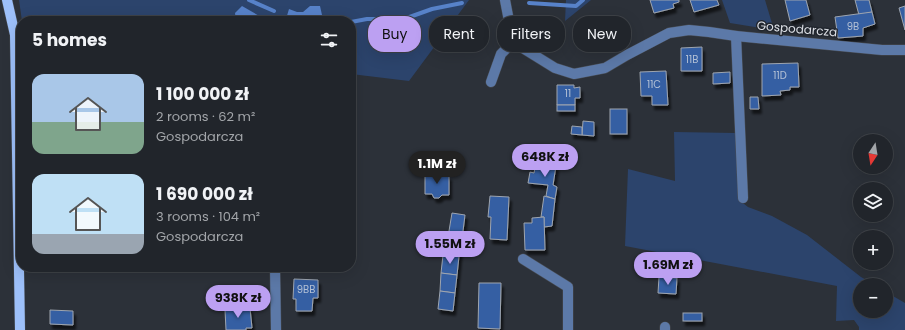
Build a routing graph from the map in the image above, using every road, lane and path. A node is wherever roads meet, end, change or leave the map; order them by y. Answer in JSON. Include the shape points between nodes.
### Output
{"nodes":[{"id":1,"x":7,"y":0,"type":"edge"},
{"id":2,"x":504,"y":0,"type":"edge"},
{"id":3,"x":507,"y":16,"type":"edge"},
{"id":4,"x":736,"y":36,"type":"junction"},
{"id":5,"x":905,"y":50,"type":"edge"},
{"id":6,"x":503,"y":52,"type":"edge"},
{"id":7,"x":529,"y":52,"type":"edge"},
{"id":8,"x":491,"y":82,"type":"dead end"},
{"id":9,"x":16,"y":94,"type":"edge"},
{"id":10,"x":743,"y":198,"type":"dead end"},
{"id":11,"x":522,"y":259,"type":"dead end"},
{"id":12,"x":19,"y":272,"type":"edge"},
{"id":13,"x":275,"y":272,"type":"edge"},
{"id":14,"x":20,"y":330,"type":"edge"},
{"id":15,"x":276,"y":330,"type":"edge"},
{"id":16,"x":568,"y":330,"type":"edge"}],
"edges":[{"from":1,"to":9,"type":"main road","via":[[15,35]]},
{"from":2,"to":3,"type":"street"},
{"from":4,"to":5,"type":"street","name":"Gospodarcza"},
{"from":4,"to":7,"type":"street","name":"Gospodarcza","via":[[689,30],[670,33],[605,68],[574,74],[555,68]]},
{"from":4,"to":10,"type":"street"},
{"from":6,"to":8,"type":"street"},
{"from":11,"to":16,"type":"street","via":[[568,287]]},
{"from":12,"to":14,"type":"main road"},
{"from":13,"to":15,"type":"street"}]}
